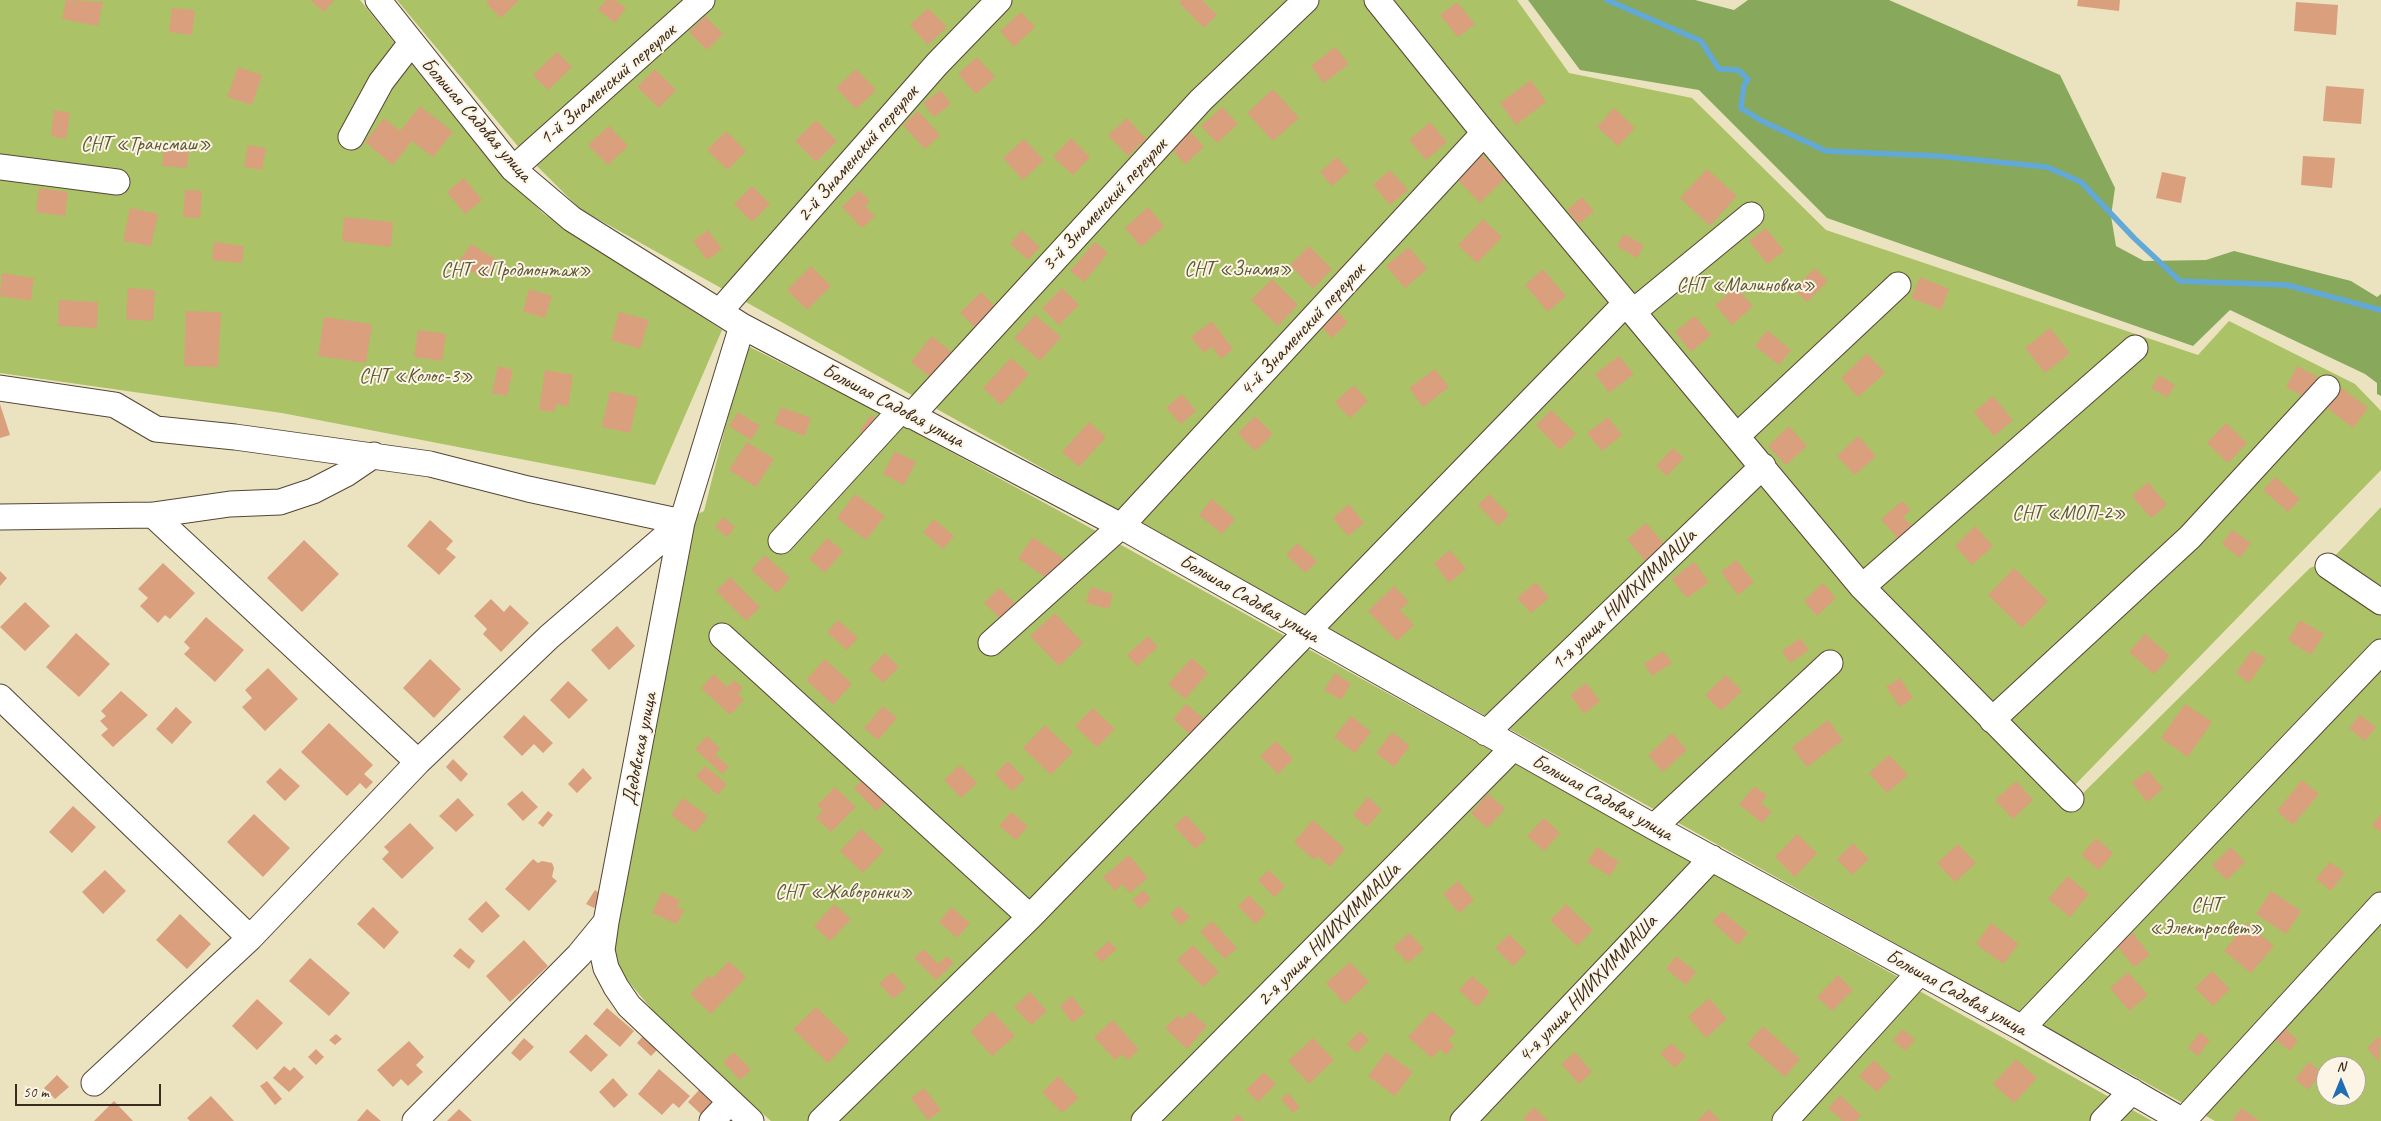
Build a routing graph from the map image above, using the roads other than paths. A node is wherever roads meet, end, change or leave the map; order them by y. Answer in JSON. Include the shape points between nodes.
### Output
{"nodes":[{"id":1,"x":378,"y":0,"type":"edge"},
{"id":2,"x":999,"y":0,"type":"edge"},
{"id":3,"x":1306,"y":0,"type":"edge"},
{"id":4,"x":1378,"y":0,"type":"edge"},
{"id":5,"x":692,"y":4,"type":"edge"},
{"id":6,"x":411,"y":43,"type":"junction"},
{"id":7,"x":1484,"y":133,"type":"junction"},
{"id":8,"x":351,"y":137,"type":"dead end"},
{"id":9,"x":0,"y":167,"type":"edge"},
{"id":10,"x":513,"y":169,"type":"junction"},
{"id":11,"x":117,"y":182,"type":"dead end"},
{"id":12,"x":1751,"y":215,"type":"dead end"},
{"id":13,"x":1898,"y":285,"type":"dead end"},
{"id":14,"x":1629,"y":307,"type":"junction"},
{"id":15,"x":720,"y":311,"type":"junction"},
{"id":16,"x":742,"y":326,"type":"junction"},
{"id":17,"x":2135,"y":348,"type":"dead end"},
{"id":18,"x":0,"y":388,"type":"edge"},
{"id":19,"x":2327,"y":388,"type":"dead end"},
{"id":20,"x":906,"y":413,"type":"junction"},
{"id":21,"x":1737,"y":436,"type":"junction"},
{"id":22,"x":374,"y":455,"type":"junction"},
{"id":23,"x":1763,"y":466,"type":"junction"},
{"id":24,"x":153,"y":515,"type":"junction"},
{"id":25,"x":0,"y":517,"type":"edge"},
{"id":26,"x":682,"y":522,"type":"junction"},
{"id":27,"x":1122,"y":526,"type":"junction"},
{"id":28,"x":781,"y":541,"type":"dead end"},
{"id":29,"x":2328,"y":566,"type":"dead end"},
{"id":30,"x":1862,"y":587,"type":"junction"},
{"id":31,"x":2381,"y":602,"type":"edge"},
{"id":32,"x":1307,"y":632,"type":"junction"},
{"id":33,"x":722,"y":636,"type":"dead end"},
{"id":34,"x":991,"y":643,"type":"dead end"},
{"id":35,"x":2381,"y":652,"type":"edge"},
{"id":36,"x":1830,"y":663,"type":"dead end"},
{"id":37,"x":0,"y":697,"type":"edge"},
{"id":38,"x":1992,"y":720,"type":"junction"},
{"id":39,"x":1486,"y":733,"type":"junction"},
{"id":40,"x":1513,"y":748,"type":"junction"},
{"id":41,"x":418,"y":762,"type":"junction"},
{"id":42,"x":2071,"y":799,"type":"dead end"},
{"id":43,"x":1654,"y":827,"type":"junction"},
{"id":44,"x":1712,"y":858,"type":"junction"},
{"id":45,"x":2381,"y":905,"type":"edge"},
{"id":46,"x":1030,"y":917,"type":"junction"},
{"id":47,"x":606,"y":922,"type":"junction"},
{"id":48,"x":250,"y":938,"type":"junction"},
{"id":49,"x":1918,"y":973,"type":"junction"},
{"id":50,"x":2022,"y":1028,"type":"junction"},
{"id":51,"x":94,"y":1084,"type":"dead end"},
{"id":52,"x":2132,"y":1091,"type":"junction"},
{"id":53,"x":730,"y":1102,"type":"junction"},
{"id":54,"x":415,"y":1121,"type":"edge"},
{"id":55,"x":712,"y":1121,"type":"edge"},
{"id":56,"x":751,"y":1121,"type":"edge"},
{"id":57,"x":821,"y":1121,"type":"edge"},
{"id":58,"x":1144,"y":1121,"type":"edge"},
{"id":59,"x":1463,"y":1121,"type":"edge"},
{"id":60,"x":1785,"y":1121,"type":"edge"},
{"id":61,"x":2103,"y":1121,"type":"edge"},
{"id":62,"x":2183,"y":1121,"type":"edge"}],
"edges":[{"from":1,"to":6,"type":"street","name":"Большая Садовая улица"},
{"from":2,"to":15,"type":"street","name":"2-й Знаменский переулок","via":[[936,64]]},
{"from":3,"to":20,"type":"street","name":"3-й Знаменский переулок","via":[[1201,100]]},
{"from":4,"to":7,"type":"street"},
{"from":5,"to":10,"type":"street","name":"1-й Знаменский переулок"},
{"from":6,"to":8,"type":"street","via":[[381,82]]},
{"from":6,"to":10,"type":"street","name":"Большая Садовая улица"},
{"from":7,"to":14,"type":"street"},
{"from":7,"to":27,"type":"street","name":"4-й Знаменский переулок"},
{"from":9,"to":11,"type":"street"},
{"from":10,"to":15,"type":"street","name":"Большая Садовая улица","via":[[572,219]]},
{"from":12,"to":14,"type":"street"},
{"from":13,"to":21,"type":"street"},
{"from":14,"to":21,"type":"street"},
{"from":14,"to":32,"type":"street"},
{"from":15,"to":16,"type":"street","name":"Большая Садовая улица"},
{"from":16,"to":20,"type":"street","name":"Большая Садовая улица"},
{"from":16,"to":26,"type":"street","name":"Дедовская улица"},
{"from":17,"to":30,"type":"street"},
{"from":18,"to":22,"type":"street","via":[[116,404],[156,429]]},
{"from":19,"to":38,"type":"street","via":[[2190,536]]},
{"from":20,"to":27,"type":"street","name":"Большая Садовая улица"},
{"from":20,"to":28,"type":"street","name":"3-й Знаменский переулок"},
{"from":21,"to":23,"type":"street"},
{"from":22,"to":24,"type":"street","via":[[313,491],[280,502],[230,504]]},
{"from":22,"to":26,"type":"street","via":[[430,464]]},
{"from":23,"to":30,"type":"street"},
{"from":23,"to":39,"type":"street","name":"1-я улица НИИХИММАШа"},
{"from":24,"to":25,"type":"street"},
{"from":24,"to":41,"type":"street"},
{"from":26,"to":41,"type":"street","via":[[549,637]]},
{"from":26,"to":47,"type":"street","name":"Дедовская улица"},
{"from":27,"to":32,"type":"street","name":"Большая Садовая улица"},
{"from":27,"to":34,"type":"street","name":"4-й Знаменский переулок"},
{"from":29,"to":31,"type":"street"},
{"from":30,"to":38,"type":"street"},
{"from":32,"to":39,"type":"street","name":"Большая Садовая улица"},
{"from":32,"to":46,"type":"street"},
{"from":33,"to":46,"type":"street"},
{"from":35,"to":50,"type":"street"},
{"from":36,"to":43,"type":"street"},
{"from":37,"to":48,"type":"street"},
{"from":38,"to":42,"type":"street"},
{"from":39,"to":40,"type":"street","name":"Большая Садовая улица"},
{"from":40,"to":43,"type":"street","name":"Большая Садовая улица"},
{"from":40,"to":58,"type":"street","name":"2-я улица НИИХИММАШа"},
{"from":41,"to":48,"type":"street"},
{"from":43,"to":44,"type":"street","name":"Большая Садовая улица"},
{"from":44,"to":49,"type":"street","name":"Большая Садовая улица"},
{"from":44,"to":59,"type":"street","name":"4-я улица НИИХИММАШа"},
{"from":45,"to":62,"type":"street"},
{"from":46,"to":57,"type":"street"},
{"from":47,"to":53,"type":"street","name":"Дедовская улица","via":[[602,950],[606,968],[616,987],[646,1023]]},
{"from":47,"to":54,"type":"street","via":[[579,955]]},
{"from":48,"to":51,"type":"street"},
{"from":49,"to":50,"type":"street","name":"Большая Садовая улица"},
{"from":49,"to":60,"type":"street"},
{"from":50,"to":52,"type":"street","name":"Большая Садовая улица"},
{"from":52,"to":61,"type":"street"},
{"from":52,"to":62,"type":"street","name":"Большая Садовая улица"},
{"from":53,"to":55,"type":"street"},
{"from":53,"to":56,"type":"street","name":"Дедовская улица"}]}
